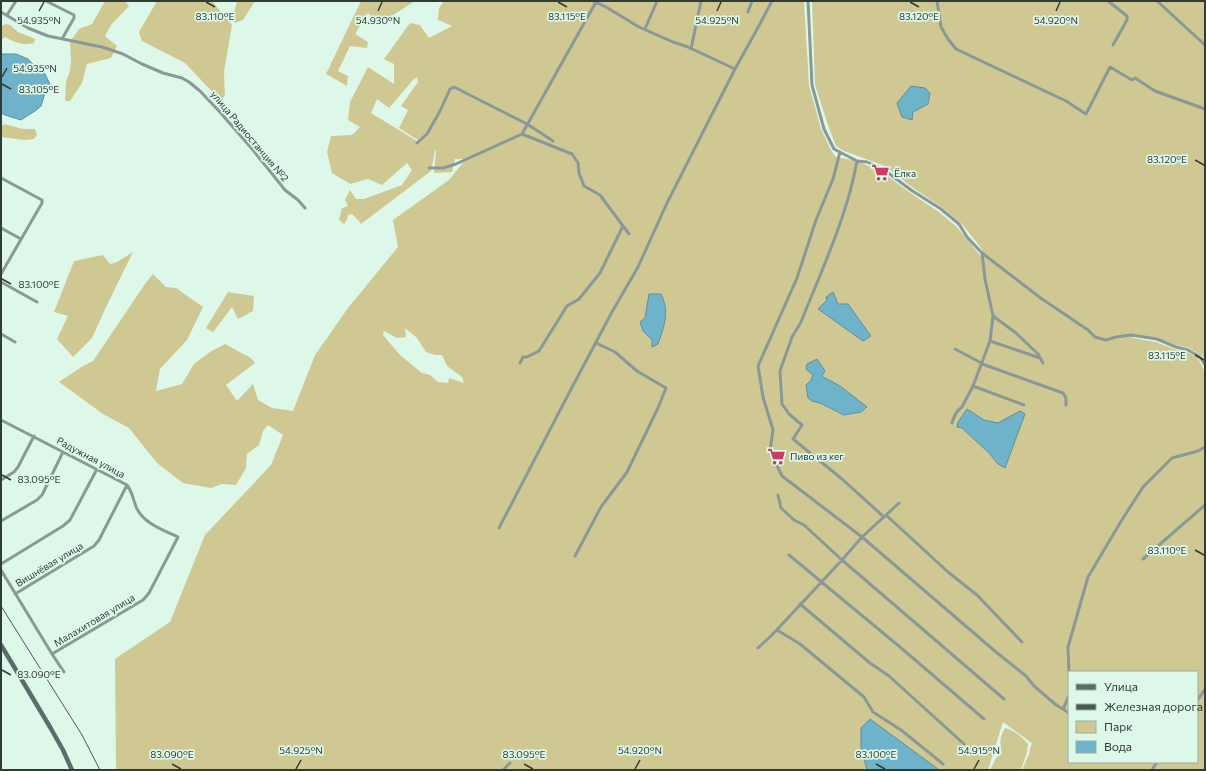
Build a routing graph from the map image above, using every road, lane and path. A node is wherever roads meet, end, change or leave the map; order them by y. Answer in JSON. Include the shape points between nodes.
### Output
{"nodes":[{"id":1,"x":16,"y":1,"type":"edge"},
{"id":2,"x":46,"y":1,"type":"edge"},
{"id":3,"x":657,"y":1,"type":"edge"},
{"id":4,"x":702,"y":1,"type":"edge"},
{"id":5,"x":752,"y":1,"type":"edge"},
{"id":6,"x":772,"y":1,"type":"edge"},
{"id":7,"x":808,"y":1,"type":"edge"},
{"id":8,"x":937,"y":1,"type":"edge"},
{"id":9,"x":1108,"y":1,"type":"edge"},
{"id":10,"x":1157,"y":1,"type":"edge"},
{"id":11,"x":595,"y":2,"type":"edge"},
{"id":12,"x":1,"y":12,"type":"edge"},
{"id":13,"x":748,"y":12,"type":"dead end"},
{"id":14,"x":7,"y":15,"type":"junction"},
{"id":15,"x":645,"y":30,"type":"junction"},
{"id":16,"x":62,"y":38,"type":"junction"},
{"id":17,"x":1113,"y":45,"type":"dead end"},
{"id":18,"x":1205,"y":45,"type":"edge"},
{"id":19,"x":691,"y":49,"type":"junction"},
{"id":20,"x":734,"y":69,"type":"junction"},
{"id":21,"x":1205,"y":109,"type":"edge"},
{"id":22,"x":527,"y":124,"type":"junction"},
{"id":23,"x":522,"y":134,"type":"junction"},
{"id":24,"x":553,"y":141,"type":"dead end"},
{"id":25,"x":417,"y":143,"type":"dead end"},
{"id":26,"x":840,"y":152,"type":"junction"},
{"id":27,"x":856,"y":161,"type":"junction"},
{"id":28,"x":429,"y":168,"type":"dead end"},
{"id":29,"x":1,"y":178,"type":"edge"},
{"id":30,"x":305,"y":208,"type":"dead end"},
{"id":31,"x":623,"y":226,"type":"junction"},
{"id":32,"x":1,"y":228,"type":"edge"},
{"id":33,"x":629,"y":234,"type":"dead end"},
{"id":34,"x":22,"y":239,"type":"junction"},
{"id":35,"x":982,"y":253,"type":"junction"},
{"id":36,"x":1,"y":274,"type":"edge"},
{"id":37,"x":1,"y":282,"type":"edge"},
{"id":38,"x":37,"y":302,"type":"dead end"},
{"id":39,"x":993,"y":316,"type":"junction"},
{"id":40,"x":1,"y":334,"type":"edge"},
{"id":41,"x":990,"y":341,"type":"junction"},
{"id":42,"x":15,"y":342,"type":"dead end"},
{"id":43,"x":596,"y":343,"type":"junction"},
{"id":44,"x":955,"y":350,"type":"dead end"},
{"id":45,"x":1040,"y":358,"type":"junction"},
{"id":46,"x":520,"y":363,"type":"dead end"},
{"id":47,"x":1043,"y":363,"type":"dead end"},
{"id":48,"x":981,"y":364,"type":"junction"},
{"id":49,"x":1205,"y":365,"type":"edge"},
{"id":50,"x":973,"y":386,"type":"junction"},
{"id":51,"x":1024,"y":405,"type":"dead end"},
{"id":52,"x":1066,"y":405,"type":"dead end"},
{"id":53,"x":1,"y":420,"type":"edge"},
{"id":54,"x":952,"y":423,"type":"dead end"},
{"id":55,"x":34,"y":436,"type":"junction"},
{"id":56,"x":1205,"y":446,"type":"edge"},
{"id":57,"x":63,"y":452,"type":"junction"},
{"id":58,"x":97,"y":469,"type":"junction"},
{"id":59,"x":1,"y":480,"type":"edge"},
{"id":60,"x":128,"y":486,"type":"junction"},
{"id":61,"x":778,"y":495,"type":"dead end"},
{"id":62,"x":899,"y":503,"type":"dead end"},
{"id":63,"x":1205,"y":505,"type":"edge"},
{"id":64,"x":885,"y":516,"type":"junction"},
{"id":65,"x":1,"y":521,"type":"edge"},
{"id":66,"x":499,"y":528,"type":"dead end"},
{"id":67,"x":178,"y":537,"type":"joint"},
{"id":68,"x":862,"y":537,"type":"junction"},
{"id":69,"x":789,"y":555,"type":"dead end"},
{"id":70,"x":575,"y":556,"type":"dead end"},
{"id":71,"x":1142,"y":559,"type":"dead end"},
{"id":72,"x":842,"y":560,"type":"junction"},
{"id":73,"x":1,"y":564,"type":"edge"},
{"id":74,"x":1,"y":570,"type":"edge"},
{"id":75,"x":821,"y":582,"type":"junction"},
{"id":76,"x":15,"y":594,"type":"junction"},
{"id":77,"x":800,"y":604,"type":"junction"},
{"id":78,"x":777,"y":630,"type":"junction"},
{"id":79,"x":1022,"y":642,"type":"dead end"},
{"id":80,"x":1,"y":645,"type":"edge"},
{"id":81,"x":758,"y":648,"type":"dead end"},
{"id":82,"x":52,"y":654,"type":"junction"},
{"id":83,"x":1069,"y":671,"type":"edge"},
{"id":84,"x":64,"y":672,"type":"dead end"},
{"id":85,"x":1205,"y":689,"type":"edge"},
{"id":86,"x":1068,"y":698,"type":"edge"},
{"id":87,"x":1004,"y":699,"type":"dead end"},
{"id":88,"x":1198,"y":700,"type":"edge"},
{"id":89,"x":1063,"y":709,"type":"junction"},
{"id":90,"x":1068,"y":712,"type":"edge"},
{"id":91,"x":984,"y":719,"type":"dead end"},
{"id":92,"x":964,"y":744,"type":"dead end"},
{"id":93,"x":510,"y":763,"type":"dead end"},
{"id":94,"x":943,"y":764,"type":"dead end"},
{"id":95,"x":72,"y":770,"type":"edge"},
{"id":96,"x":503,"y":770,"type":"edge"}],
"edges":[{"from":1,"to":14,"type":"street"},
{"from":2,"to":16,"type":"street","via":[[74,15]]},
{"from":3,"to":15,"type":"street"},
{"from":4,"to":19,"type":"street"},
{"from":5,"to":13,"type":"street"},
{"from":6,"to":20,"type":"street"},
{"from":7,"to":26,"type":"street","via":[[812,85],[824,129],[834,149]]},
{"from":8,"to":21,"type":"street","via":[[941,27],[956,49],[1071,104],[1086,114],[1110,67],[1132,80],[1136,78],[1155,90]]},
{"from":9,"to":17,"type":"street","via":[[1127,16]]},
{"from":10,"to":18,"type":"street"},
{"from":11,"to":15,"type":"street"},
{"from":11,"to":22,"type":"street"},
{"from":12,"to":14,"type":"street","name":"улица Радиостанция №2"},
{"from":14,"to":16,"type":"street","name":"улица Радиостанция №2","via":[[28,28],[48,36]]},
{"from":15,"to":19,"type":"street"},
{"from":16,"to":30,"type":"street","name":"улица Радиостанция №2","via":[[123,54],[189,82],[219,111],[285,190]]},
{"from":19,"to":20,"type":"street"},
{"from":20,"to":43,"type":"street","via":[[638,267]]},
{"from":22,"to":23,"type":"street"},
{"from":22,"to":24,"type":"street"},
{"from":22,"to":25,"type":"street","via":[[454,87],[450,89],[427,134]]},
{"from":23,"to":28,"type":"street","via":[[456,164],[443,168]]},
{"from":23,"to":31,"type":"street","via":[[572,154],[578,163],[584,186],[600,195]]},
{"from":26,"to":27,"type":"street"},
{"from":26,"to":68,"type":"street","via":[[833,179],[797,278],[758,366],[762,397],[772,430],[770,452],[782,476]]},
{"from":27,"to":35,"type":"street","via":[[883,168],[941,209],[959,224]]},
{"from":27,"to":64,"type":"street","via":[[843,216],[780,371],[782,404],[802,425],[793,439]]},
{"from":29,"to":34,"type":"street","via":[[42,200]]},
{"from":31,"to":33,"type":"street"},
{"from":31,"to":46,"type":"street","via":[[600,273],[580,299],[567,306],[539,351],[523,357]]},
{"from":32,"to":34,"type":"street"},
{"from":34,"to":36,"type":"street"},
{"from":35,"to":39,"type":"street"},
{"from":35,"to":49,"type":"street","via":[[1095,337],[1106,340],[1131,335],[1157,339],[1200,356]]},
{"from":37,"to":38,"type":"street"},
{"from":39,"to":41,"type":"street"},
{"from":39,"to":45,"type":"street","via":[[1016,333]]},
{"from":40,"to":42,"type":"street"},
{"from":41,"to":45,"type":"street"},
{"from":41,"to":48,"type":"street"},
{"from":43,"to":66,"type":"street"},
{"from":43,"to":70,"type":"street","via":[[615,352],[637,371],[666,388],[627,472],[601,507]]},
{"from":44,"to":48,"type":"street"},
{"from":45,"to":47,"type":"street"},
{"from":48,"to":50,"type":"street"},
{"from":48,"to":52,"type":"street","via":[[1063,393]]},
{"from":50,"to":51,"type":"street"},
{"from":50,"to":54,"type":"street"},
{"from":53,"to":55,"type":"street","name":"Радужная улица"},
{"from":55,"to":57,"type":"street","name":"Радужная улица"},
{"from":55,"to":59,"type":"street","via":[[18,467]]},
{"from":56,"to":83,"type":"street","via":[[1198,451],[1172,458],[1143,487],[1120,523],[1088,577],[1068,647]]},
{"from":57,"to":58,"type":"street","name":"Радужная улица"},
{"from":57,"to":65,"type":"street","via":[[42,495]]},
{"from":58,"to":60,"type":"street","name":"Радужная улица"},
{"from":58,"to":73,"type":"street","via":[[70,520]]},
{"from":60,"to":67,"type":"street","name":"Радужная улица","via":[[144,518]]},
{"from":60,"to":76,"type":"street","name":"Вишнёвая улица","via":[[94,546]]},
{"from":61,"to":72,"type":"street","via":[[781,508]]},
{"from":62,"to":64,"type":"street"},
{"from":63,"to":71,"type":"street"},
{"from":64,"to":68,"type":"street"},
{"from":64,"to":79,"type":"street","via":[[977,595]]},
{"from":67,"to":82,"type":"street","name":"Малахитовая улица","via":[[149,594],[143,600]]},
{"from":68,"to":72,"type":"street"},
{"from":68,"to":89,"type":"street"},
{"from":69,"to":75,"type":"street"},
{"from":72,"to":75,"type":"street"},
{"from":72,"to":87,"type":"street"},
{"from":74,"to":76,"type":"street"},
{"from":75,"to":77,"type":"street"},
{"from":75,"to":91,"type":"street"},
{"from":76,"to":82,"type":"street"},
{"from":77,"to":78,"type":"street"},
{"from":77,"to":92,"type":"street","via":[[889,676]]},
{"from":78,"to":81,"type":"street"},
{"from":78,"to":94,"type":"street","via":[[800,644],[864,697],[873,712]]},
{"from":80,"to":95,"type":"street","via":[[50,727]]},
{"from":82,"to":84,"type":"street"},
{"from":85,"to":88,"type":"street"},
{"from":86,"to":89,"type":"street"},
{"from":89,"to":90,"type":"street"},
{"from":93,"to":96,"type":"street"}]}
